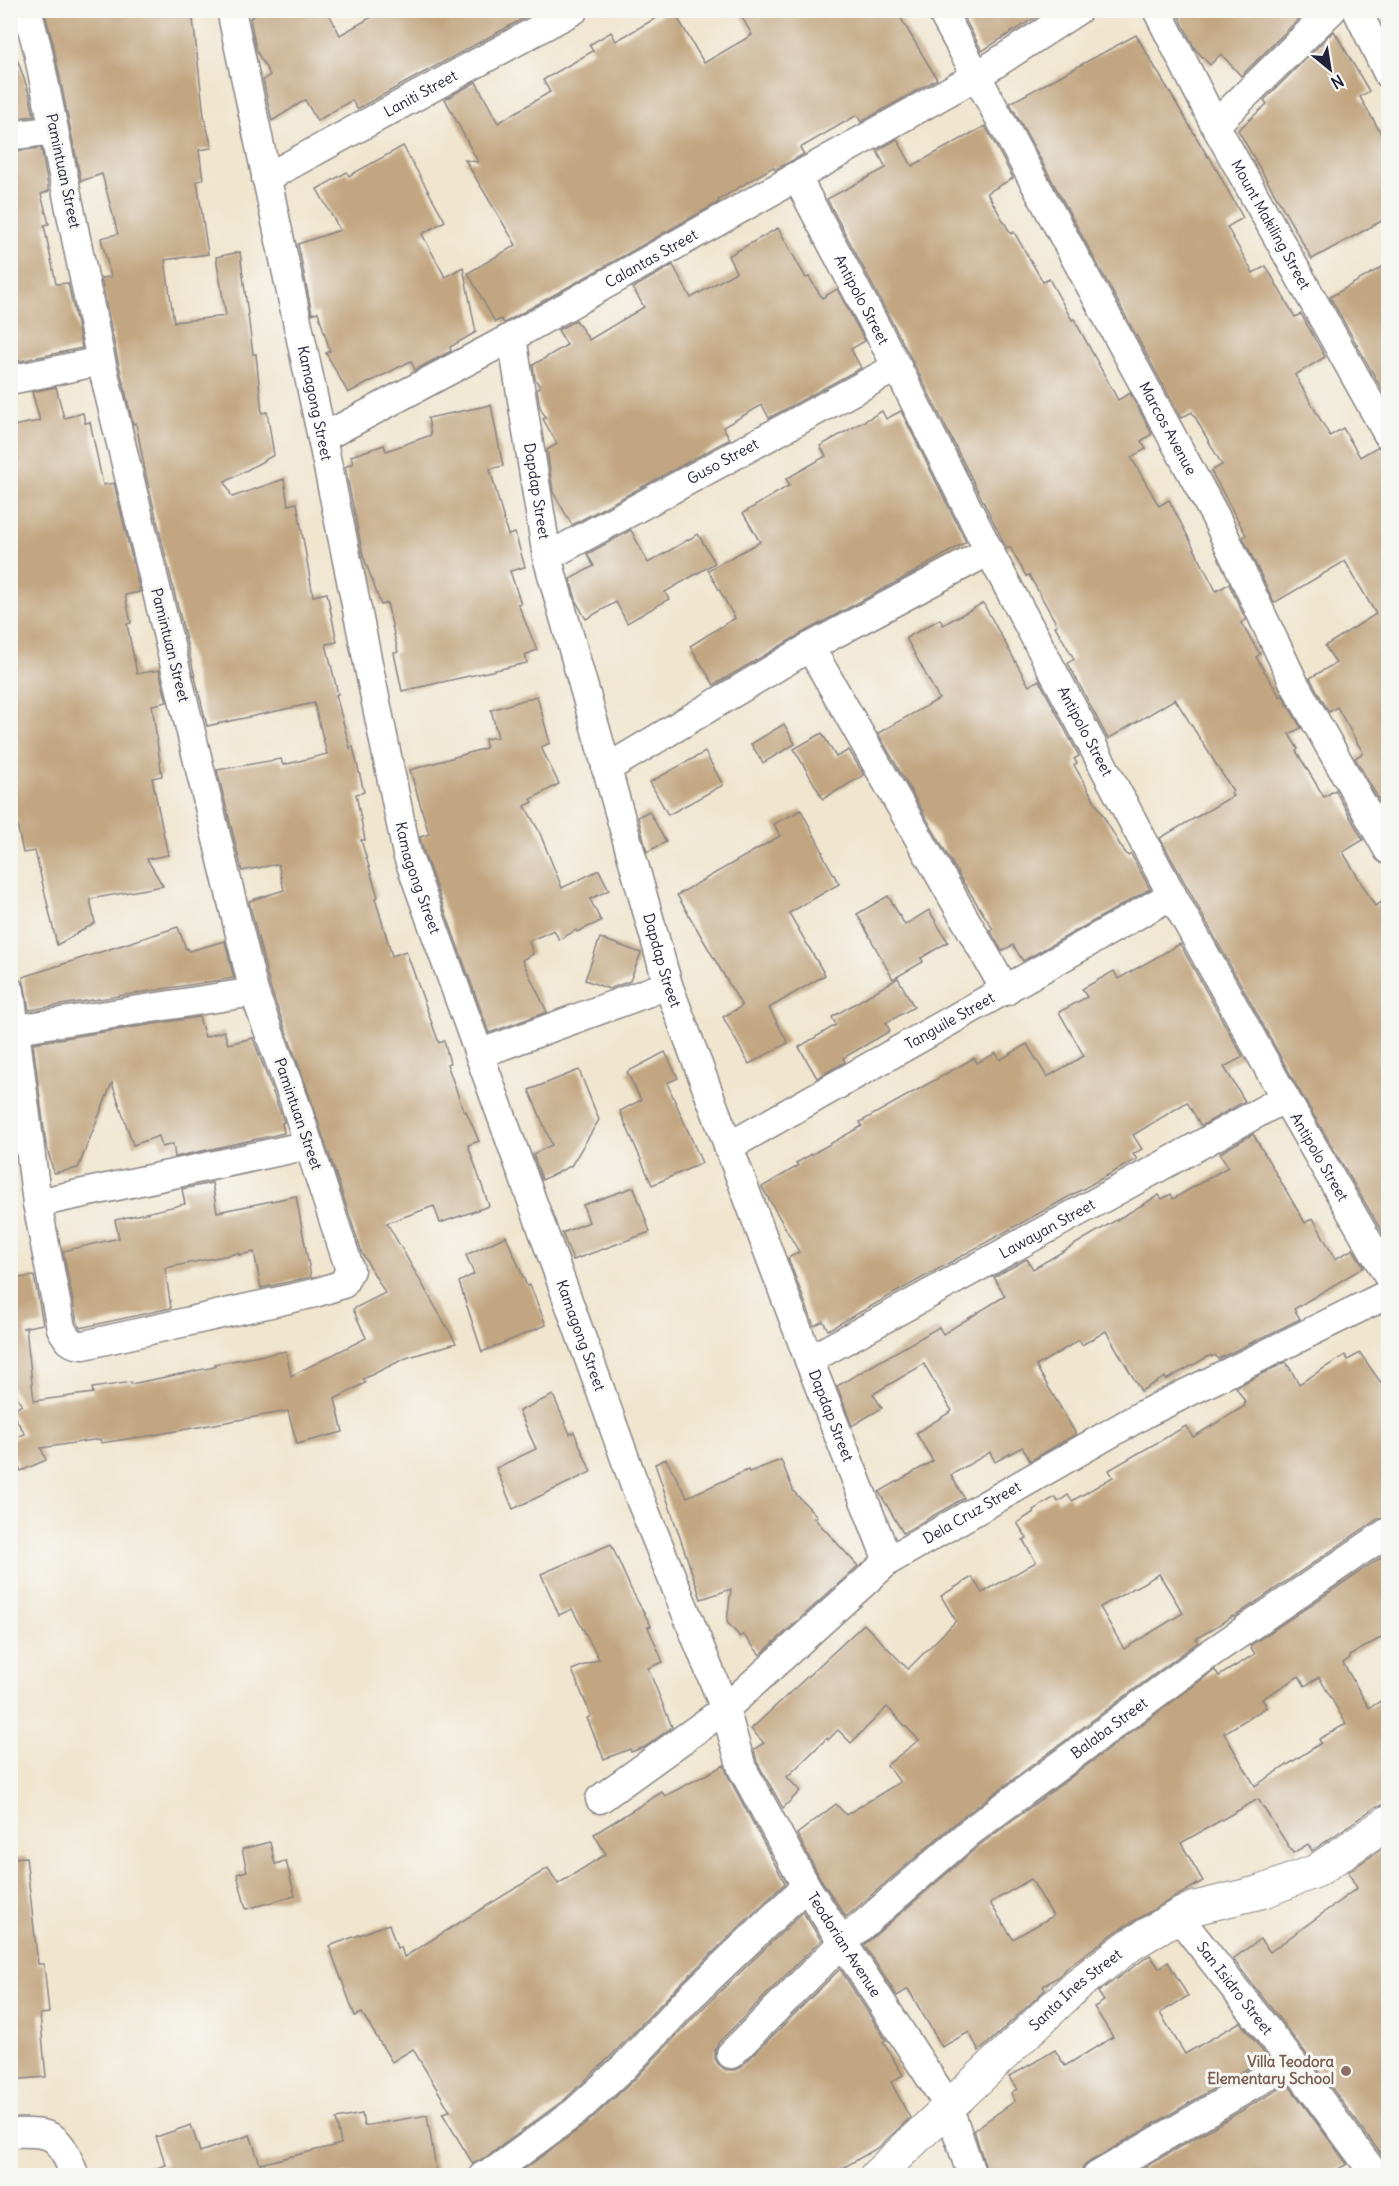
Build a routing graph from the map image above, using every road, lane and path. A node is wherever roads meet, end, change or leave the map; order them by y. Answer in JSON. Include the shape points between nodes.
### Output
{"nodes":[{"id":1,"x":27,"y":10,"type":"edge"},
{"id":2,"x":231,"y":10,"type":"edge"},
{"id":3,"x":574,"y":10,"type":"edge"},
{"id":4,"x":941,"y":10,"type":"edge"},
{"id":5,"x":1078,"y":10,"type":"edge"},
{"id":6,"x":1157,"y":10,"type":"edge"},
{"id":7,"x":1332,"y":10,"type":"edge"},
{"id":8,"x":1357,"y":10,"type":"edge"},
{"id":9,"x":1389,"y":74,"type":"edge"},
{"id":10,"x":978,"y":75,"type":"junction"},
{"id":11,"x":1215,"y":125,"type":"junction"},
{"id":12,"x":54,"y":130,"type":"junction"},
{"id":13,"x":10,"y":136,"type":"edge"},
{"id":14,"x":796,"y":176,"type":"junction"},
{"id":15,"x":266,"y":178,"type":"junction"},
{"id":16,"x":512,"y":337,"type":"junction"},
{"id":17,"x":101,"y":361,"type":"junction"},
{"id":18,"x":897,"y":367,"type":"junction"},
{"id":19,"x":10,"y":380,"type":"edge"},
{"id":20,"x":1389,"y":435,"type":"edge"},
{"id":21,"x":322,"y":438,"type":"junction"},
{"id":22,"x":989,"y":551,"type":"junction"},
{"id":23,"x":547,"y":557,"type":"junction"},
{"id":24,"x":810,"y":647,"type":"junction"},
{"id":25,"x":606,"y":769,"type":"junction"},
{"id":26,"x":1389,"y":850,"type":"edge"},
{"id":27,"x":1172,"y":895,"type":"junction"},
{"id":28,"x":668,"y":985,"type":"junction"},
{"id":29,"x":10,"y":991,"type":"edge"},
{"id":30,"x":1006,"y":991,"type":"junction"},
{"id":31,"x":254,"y":992,"type":"junction"},
{"id":32,"x":16,"y":1029,"type":"junction"},
{"id":33,"x":479,"y":1054,"type":"junction"},
{"id":34,"x":1285,"y":1098,"type":"junction"},
{"id":35,"x":309,"y":1145,"type":"junction"},
{"id":36,"x":728,"y":1147,"type":"junction"},
{"id":37,"x":38,"y":1203,"type":"junction"},
{"id":38,"x":1389,"y":1276,"type":"edge"},
{"id":39,"x":1389,"y":1294,"type":"edge"},
{"id":40,"x":809,"y":1360,"type":"junction"},
{"id":41,"x":1389,"y":1533,"type":"edge"},
{"id":42,"x":888,"y":1561,"type":"junction"},
{"id":43,"x":725,"y":1709,"type":"junction"},
{"id":44,"x":600,"y":1799,"type":"dead end"},
{"id":45,"x":1389,"y":1822,"type":"edge"},
{"id":46,"x":806,"y":1886,"type":"junction"},
{"id":47,"x":1178,"y":1916,"type":"junction"},
{"id":48,"x":843,"y":1942,"type":"junction"},
{"id":49,"x":731,"y":2054,"type":"dead end"},
{"id":50,"x":1292,"y":2062,"type":"junction"},
{"id":51,"x":948,"y":2105,"type":"junction"},
{"id":52,"x":10,"y":2133,"type":"edge"},
{"id":53,"x":75,"y":2175,"type":"edge"},
{"id":54,"x":483,"y":2175,"type":"edge"},
{"id":55,"x":876,"y":2175,"type":"edge"},
{"id":56,"x":972,"y":2175,"type":"edge"},
{"id":57,"x":1097,"y":2175,"type":"edge"},
{"id":58,"x":1376,"y":2175,"type":"edge"}],
"edges":[{"from":1,"to":12,"type":"street","name":"Pamintuan Street"},
{"from":2,"to":15,"type":"street","name":"Kamagong Street"},
{"from":3,"to":15,"type":"street","name":"Laniti Street"},
{"from":4,"to":10,"type":"street","name":"Marcos Avenue"},
{"from":5,"to":10,"type":"street","name":"Calantas Street"},
{"from":6,"to":11,"type":"street","name":"Mount Makiling Street"},
{"from":7,"to":11,"type":"street"},
{"from":8,"to":9,"type":"street"},
{"from":10,"to":14,"type":"street","name":"Calantas Street"},
{"from":10,"to":26,"type":"street","name":"Marcos Avenue","via":[[1215,516],[1294,683]]},
{"from":11,"to":20,"type":"street","name":"Mount Makiling Street"},
{"from":12,"to":13,"type":"street"},
{"from":12,"to":17,"type":"street","name":"Pamintuan Street"},
{"from":14,"to":16,"type":"street","name":"Calantas Street"},
{"from":14,"to":18,"type":"street","name":"Antipolo Street"},
{"from":15,"to":21,"type":"street","name":"Kamagong Street"},
{"from":16,"to":21,"type":"street","name":"Calantas Street"},
{"from":16,"to":23,"type":"street","name":"Dapdap Street"},
{"from":17,"to":19,"type":"street"},
{"from":17,"to":31,"type":"street","name":"Pamintuan Street"},
{"from":18,"to":22,"type":"street","name":"Antipolo Street"},
{"from":18,"to":23,"type":"street","name":"Guso Street"},
{"from":21,"to":33,"type":"street","name":"Kamagong Street","via":[[407,854]]},
{"from":22,"to":24,"type":"street"},
{"from":22,"to":27,"type":"street","name":"Antipolo Street"},
{"from":23,"to":25,"type":"street","name":"Dapdap Street"},
{"from":24,"to":25,"type":"street"},
{"from":24,"to":30,"type":"street"},
{"from":25,"to":28,"type":"street","name":"Dapdap Street"},
{"from":27,"to":30,"type":"street","name":"Tanguile Street"},
{"from":27,"to":34,"type":"street","name":"Antipolo Street"},
{"from":28,"to":33,"type":"street"},
{"from":28,"to":36,"type":"street","name":"Dapdap Street"},
{"from":29,"to":32,"type":"street"},
{"from":30,"to":36,"type":"street","name":"Tanguile Street"},
{"from":31,"to":32,"type":"street"},
{"from":31,"to":35,"type":"street","name":"Pamintuan Street"},
{"from":32,"to":37,"type":"street"},
{"from":33,"to":43,"type":"street","name":"Kamagong Street","via":[[636,1489]]},
{"from":34,"to":38,"type":"street","name":"Antipolo Street"},
{"from":34,"to":40,"type":"street","name":"Lawayan Street"},
{"from":35,"to":37,"type":"street"},
{"from":35,"to":37,"type":"street","name":"Pamintuan Street","via":[[350,1270],[343,1284],[84,1345],[74,1345],[61,1328]]},
{"from":36,"to":40,"type":"street","name":"Dapdap Street"},
{"from":39,"to":42,"type":"street","name":"Dela Cruz Street","via":[[1144,1414]]},
{"from":40,"to":42,"type":"street","name":"Dapdap Street"},
{"from":41,"to":48,"type":"street","name":"Balaba Street","via":[[1208,1655],[971,1831]]},
{"from":42,"to":43,"type":"street","name":"Dela Cruz Street"},
{"from":43,"to":44,"type":"street","name":"Dela Cruz Street"},
{"from":43,"to":46,"type":"street","name":"Teodorian Avenue","via":[[742,1768]]},
{"from":45,"to":47,"type":"street","name":"Santa Ines Street","via":[[1316,1871]]},
{"from":46,"to":48,"type":"street","name":"Teodorian Avenue"},
{"from":46,"to":54,"type":"street","via":[[575,2112],[496,2170]]},
{"from":47,"to":50,"type":"street","name":"San Isidro Street"},
{"from":47,"to":51,"type":"street","name":"Santa Ines Street","via":[[1130,1945],[1077,1985]]},
{"from":48,"to":49,"type":"street","name":"Balaba Street"},
{"from":48,"to":51,"type":"street","name":"Teodorian Avenue"},
{"from":50,"to":57,"type":"street"},
{"from":50,"to":58,"type":"street","name":"San Isidro Street"},
{"from":51,"to":55,"type":"street","name":"Santa Ines Street"},
{"from":51,"to":56,"type":"street","name":"Teodorian Avenue"},
{"from":52,"to":53,"type":"street","via":[[43,2133],[63,2146]]}]}
